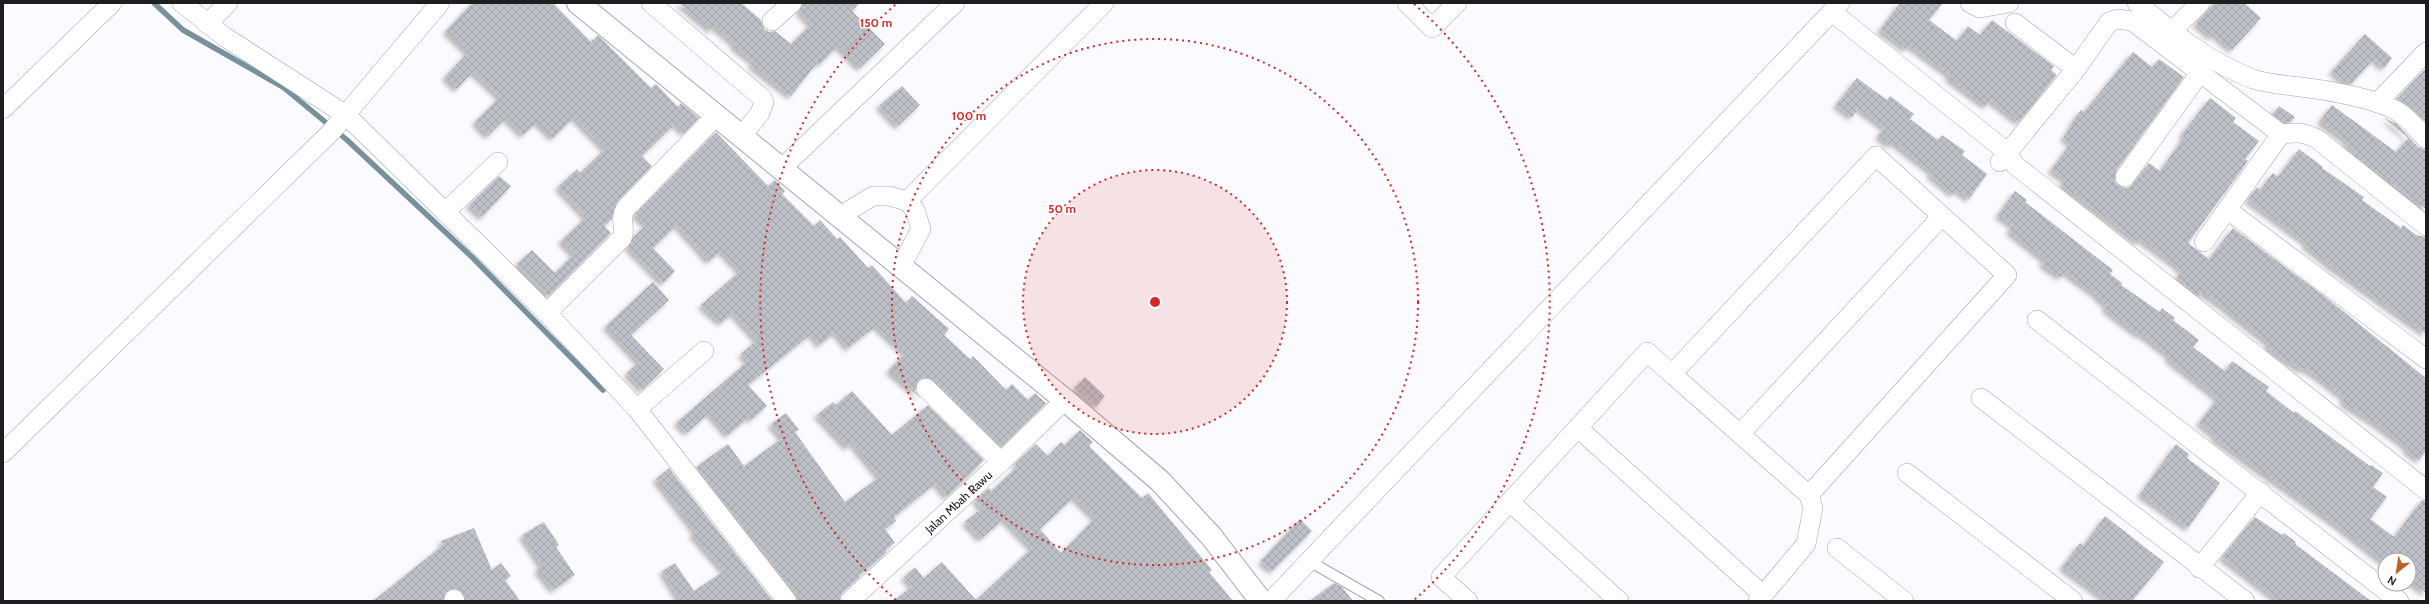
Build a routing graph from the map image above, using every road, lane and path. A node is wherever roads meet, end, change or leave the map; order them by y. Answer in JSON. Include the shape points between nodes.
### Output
{"nodes":[{"id":1,"x":112,"y":3,"type":"edge"},
{"id":2,"x":182,"y":3,"type":"edge"},
{"id":3,"x":228,"y":3,"type":"edge"},
{"id":4,"x":440,"y":3,"type":"edge"},
{"id":5,"x":578,"y":3,"type":"edge"},
{"id":6,"x":651,"y":3,"type":"edge"},
{"id":7,"x":792,"y":3,"type":"edge"},
{"id":8,"x":955,"y":3,"type":"edge"},
{"id":9,"x":1104,"y":3,"type":"edge"},
{"id":10,"x":1407,"y":3,"type":"edge"},
{"id":11,"x":1457,"y":3,"type":"edge"},
{"id":12,"x":1970,"y":3,"type":"edge"},
{"id":13,"x":2010,"y":3,"type":"edge"},
{"id":14,"x":2200,"y":3,"type":"edge"},
{"id":15,"x":2144,"y":5,"type":"edge"},
{"id":16,"x":1833,"y":12,"type":"edge"},
{"id":17,"x":772,"y":21,"type":"dead end"},
{"id":18,"x":2015,"y":23,"type":"dead end"},
{"id":19,"x":207,"y":24,"type":"junction"},
{"id":20,"x":2171,"y":32,"type":"junction"},
{"id":21,"x":2426,"y":52,"type":"edge"},
{"id":22,"x":2076,"y":69,"type":"junction"},
{"id":23,"x":2200,"y":73,"type":"junction"},
{"id":24,"x":2377,"y":103,"type":"junction"},
{"id":25,"x":3,"y":109,"type":"edge"},
{"id":26,"x":716,"y":116,"type":"junction"},
{"id":27,"x":339,"y":123,"type":"junction"},
{"id":28,"x":2281,"y":134,"type":"junction"},
{"id":29,"x":741,"y":137,"type":"junction"},
{"id":30,"x":2426,"y":139,"type":"edge"},
{"id":31,"x":2007,"y":160,"type":"junction"},
{"id":32,"x":498,"y":162,"type":"dead end"},
{"id":33,"x":781,"y":169,"type":"junction"},
{"id":34,"x":2125,"y":176,"type":"dead end"},
{"id":35,"x":907,"y":201,"type":"junction"},
{"id":36,"x":2228,"y":210,"type":"junction"},
{"id":37,"x":445,"y":212,"type":"junction"},
{"id":38,"x":840,"y":216,"type":"junction"},
{"id":39,"x":1942,"y":216,"type":"junction"},
{"id":40,"x":2426,"y":226,"type":"edge"},
{"id":41,"x":2204,"y":242,"type":"dead end"},
{"id":42,"x":901,"y":266,"type":"junction"},
{"id":43,"x":547,"y":313,"type":"junction"},
{"id":44,"x":2037,"y":320,"type":"dead end"},
{"id":45,"x":704,"y":351,"type":"dead end"},
{"id":46,"x":2426,"y":359,"type":"edge"},
{"id":47,"x":1672,"y":374,"type":"junction"},
{"id":48,"x":926,"y":388,"type":"dead end"},
{"id":49,"x":1981,"y":398,"type":"dead end"},
{"id":50,"x":1065,"y":400,"type":"junction"},
{"id":51,"x":637,"y":409,"type":"junction"},
{"id":52,"x":1578,"y":428,"type":"junction"},
{"id":53,"x":1740,"y":434,"type":"junction"},
{"id":54,"x":3,"y":453,"type":"edge"},
{"id":55,"x":1001,"y":462,"type":"junction"},
{"id":56,"x":1907,"y":473,"type":"dead end"},
{"id":57,"x":2424,"y":483,"type":"edge"},
{"id":58,"x":2261,"y":492,"type":"junction"},
{"id":59,"x":1809,"y":495,"type":"junction"},
{"id":60,"x":1510,"y":502,"type":"junction"},
{"id":61,"x":1837,"y":548,"type":"dead end"},
{"id":62,"x":1309,"y":562,"type":"junction"},
{"id":63,"x":2199,"y":568,"type":"junction"},
{"id":64,"x":1760,"y":598,"type":"edge"},
{"id":65,"x":787,"y":601,"type":"edge"},
{"id":66,"x":850,"y":601,"type":"edge"},
{"id":67,"x":1261,"y":601,"type":"edge"},
{"id":68,"x":1271,"y":601,"type":"edge"},
{"id":69,"x":1379,"y":601,"type":"edge"},
{"id":70,"x":1468,"y":601,"type":"edge"},
{"id":71,"x":1620,"y":601,"type":"edge"},
{"id":72,"x":1904,"y":601,"type":"edge"},
{"id":73,"x":2073,"y":601,"type":"edge"},
{"id":74,"x":2244,"y":601,"type":"edge"},
{"id":75,"x":2399,"y":601,"type":"edge"}],
"edges":[{"from":1,"to":25,"type":"street"},
{"from":2,"to":19,"type":"street"},
{"from":3,"to":19,"type":"street"},
{"from":4,"to":27,"type":"street"},
{"from":5,"to":26,"type":"street"},
{"from":6,"to":29,"type":"street","via":[[762,98],[764,102],[760,113]]},
{"from":7,"to":17,"type":"street"},
{"from":8,"to":33,"type":"street"},
{"from":9,"to":35,"type":"street"},
{"from":10,"to":11,"type":"street","via":[[1432,28]]},
{"from":12,"to":13,"type":"street","via":[[1980,8]]},
{"from":14,"to":20,"type":"street"},
{"from":15,"to":20,"type":"street"},
{"from":16,"to":31,"type":"street"},
{"from":16,"to":62,"type":"street"},
{"from":18,"to":22,"type":"street"},
{"from":19,"to":27,"type":"street"},
{"from":20,"to":24,"type":"street","via":[[2253,79]]},
{"from":21,"to":24,"type":"street"},
{"from":22,"to":23,"type":"street","via":[[2109,22],[2118,19],[2132,21]]},
{"from":22,"to":31,"type":"street"},
{"from":23,"to":28,"type":"street"},
{"from":23,"to":34,"type":"street"},
{"from":24,"to":30,"type":"street","via":[[2396,110]]},
{"from":26,"to":29,"type":"street"},
{"from":26,"to":43,"type":"street","via":[[626,208],[621,219],[624,233],[622,238]]},
{"from":27,"to":37,"type":"street"},
{"from":27,"to":54,"type":"street"},
{"from":28,"to":36,"type":"street"},
{"from":28,"to":40,"type":"street","via":[[2305,133],[2316,139]]},
{"from":29,"to":33,"type":"street"},
{"from":31,"to":57,"type":"street"},
{"from":32,"to":37,"type":"street"},
{"from":33,"to":38,"type":"street"},
{"from":35,"to":38,"type":"street","via":[[889,196],[872,196]]},
{"from":35,"to":42,"type":"street","via":[[915,210],[921,229]]},
{"from":36,"to":41,"type":"street"},
{"from":36,"to":46,"type":"street"},
{"from":37,"to":43,"type":"street"},
{"from":38,"to":42,"type":"street"},
{"from":39,"to":47,"type":"street","via":[[1876,156]]},
{"from":39,"to":53,"type":"street"},
{"from":39,"to":59,"type":"street","via":[[2007,275]]},
{"from":42,"to":50,"type":"street"},
{"from":43,"to":51,"type":"street"},
{"from":44,"to":58,"type":"street"},
{"from":45,"to":51,"type":"street"},
{"from":47,"to":52,"type":"street","via":[[1647,352]]},
{"from":47,"to":53,"type":"street"},
{"from":48,"to":55,"type":"street"},
{"from":49,"to":63,"type":"street"},
{"from":50,"to":55,"type":"street","name":"Jalan Mbah Rawu"},
{"from":50,"to":67,"type":"street","via":[[1160,481],[1211,536]]},
{"from":51,"to":65,"type":"street"},
{"from":52,"to":60,"type":"street"},
{"from":52,"to":64,"type":"street"},
{"from":53,"to":59,"type":"street"},
{"from":55,"to":66,"type":"street","name":"Jalan Mbah Rawu"},
{"from":56,"to":73,"type":"street"},
{"from":58,"to":63,"type":"street"},
{"from":58,"to":75,"type":"street"},
{"from":59,"to":64,"type":"street","via":[[1813,508],[1806,544]]},
{"from":60,"to":70,"type":"street","via":[[1441,577]]},
{"from":60,"to":71,"type":"street"},
{"from":61,"to":72,"type":"street"},
{"from":62,"to":68,"type":"street"},
{"from":62,"to":69,"type":"lane"},
{"from":63,"to":74,"type":"street"}]}
